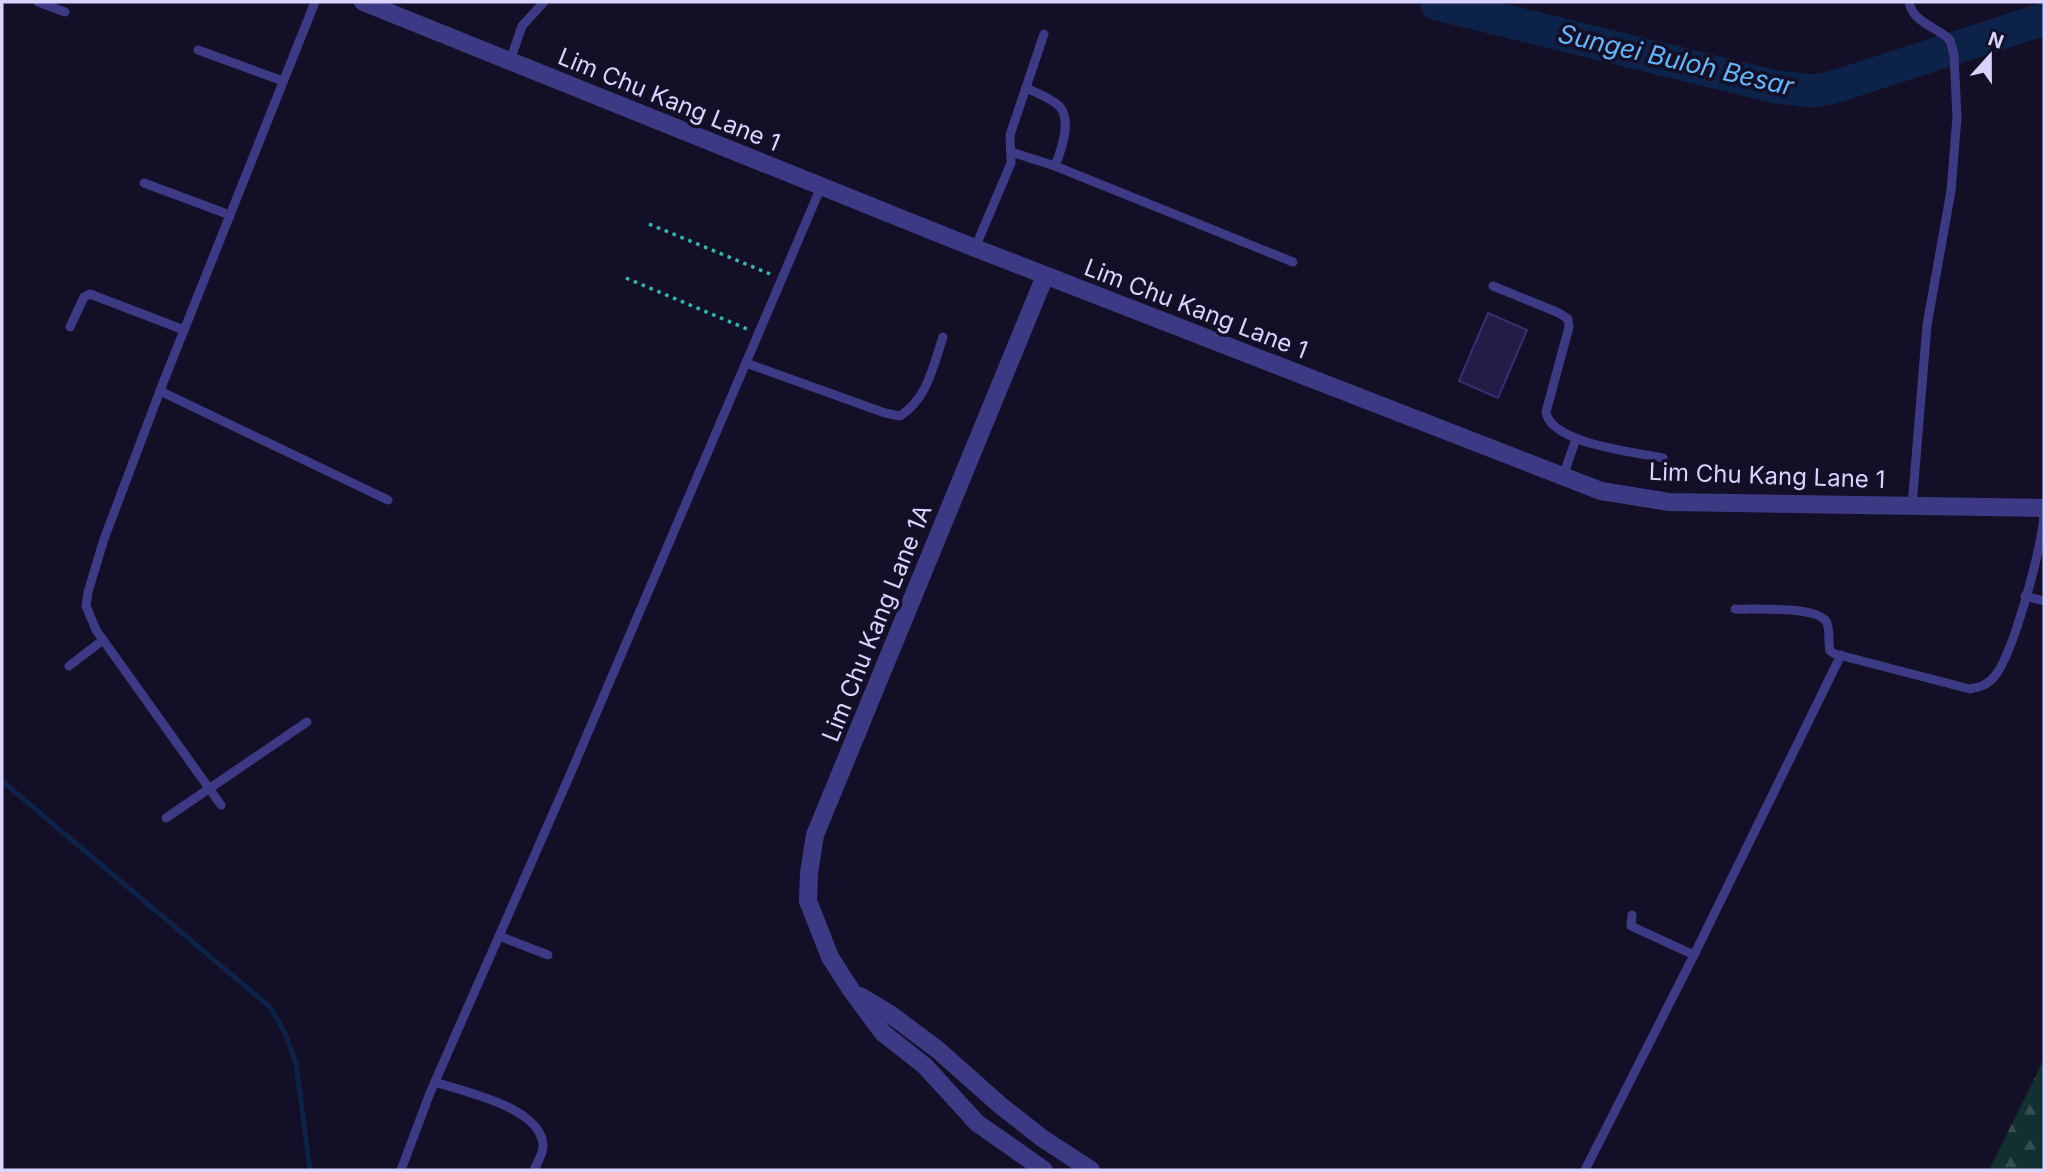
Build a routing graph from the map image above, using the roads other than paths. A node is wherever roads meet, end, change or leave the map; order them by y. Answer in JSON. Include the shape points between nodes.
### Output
{"nodes":[{"id":1,"x":38,"y":2,"type":"edge"},
{"id":2,"x":315,"y":2,"type":"edge"},
{"id":3,"x":363,"y":2,"type":"edge"},
{"id":4,"x":544,"y":2,"type":"edge"},
{"id":5,"x":1909,"y":2,"type":"edge"},
{"id":6,"x":65,"y":12,"type":"dead end"},
{"id":7,"x":1044,"y":34,"type":"dead end"},
{"id":8,"x":198,"y":50,"type":"dead end"},
{"id":9,"x":510,"y":61,"type":"junction"},
{"id":10,"x":283,"y":81,"type":"junction"},
{"id":11,"x":1026,"y":88,"type":"junction"},
{"id":12,"x":1012,"y":152,"type":"junction"},
{"id":13,"x":1055,"y":166,"type":"junction"},
{"id":14,"x":144,"y":183,"type":"dead end"},
{"id":15,"x":821,"y":187,"type":"junction"},
{"id":16,"x":230,"y":215,"type":"junction"},
{"id":17,"x":975,"y":248,"type":"junction"},
{"id":18,"x":1293,"y":262,"type":"dead end"},
{"id":19,"x":1045,"y":276,"type":"junction"},
{"id":20,"x":1493,"y":286,"type":"dead end"},
{"id":21,"x":70,"y":327,"type":"dead end"},
{"id":22,"x":184,"y":330,"type":"junction"},
{"id":23,"x":943,"y":337,"type":"dead end"},
{"id":24,"x":746,"y":363,"type":"junction"},
{"id":25,"x":160,"y":391,"type":"junction"},
{"id":26,"x":1576,"y":439,"type":"junction"},
{"id":27,"x":1663,"y":458,"type":"dead end"},
{"id":28,"x":1563,"y":476,"type":"junction"},
{"id":29,"x":388,"y":500,"type":"dead end"},
{"id":30,"x":1912,"y":506,"type":"junction"},
{"id":31,"x":2044,"y":508,"type":"edge"},
{"id":32,"x":2044,"y":516,"type":"edge"},
{"id":33,"x":2025,"y":596,"type":"junction"},
{"id":34,"x":2044,"y":601,"type":"edge"},
{"id":35,"x":1735,"y":609,"type":"dead end"},
{"id":36,"x":103,"y":640,"type":"junction"},
{"id":37,"x":1841,"y":655,"type":"junction"},
{"id":38,"x":69,"y":666,"type":"dead end"},
{"id":39,"x":307,"y":722,"type":"dead end"},
{"id":40,"x":209,"y":789,"type":"junction"},
{"id":41,"x":220,"y":805,"type":"dead end"},
{"id":42,"x":166,"y":818,"type":"dead end"},
{"id":43,"x":1632,"y":915,"type":"dead end"},
{"id":44,"x":499,"y":936,"type":"junction"},
{"id":45,"x":548,"y":955,"type":"dead end"},
{"id":46,"x":1694,"y":955,"type":"junction"},
{"id":47,"x":850,"y":990,"type":"junction"},
{"id":48,"x":435,"y":1082,"type":"junction"},
{"id":49,"x":401,"y":1170,"type":"edge"},
{"id":50,"x":534,"y":1170,"type":"edge"},
{"id":51,"x":1044,"y":1170,"type":"edge"},
{"id":52,"x":1091,"y":1170,"type":"edge"},
{"id":53,"x":1585,"y":1170,"type":"edge"}],
"edges":[{"from":1,"to":6,"type":"lane"},
{"from":2,"to":10,"type":"lane"},
{"from":3,"to":9,"type":"street","name":"Lim Chu Kang Lane 1"},
{"from":4,"to":9,"type":"lane","via":[[522,26]]},
{"from":5,"to":30,"type":"lane","via":[[1918,19],[1950,40],[1957,117],[1951,191],[1927,325]]},
{"from":7,"to":11,"type":"lane"},
{"from":8,"to":10,"type":"lane"},
{"from":9,"to":15,"type":"street","name":"Lim Chu Kang Lane 1"},
{"from":10,"to":16,"type":"lane"},
{"from":11,"to":12,"type":"lane","via":[[1010,135]]},
{"from":11,"to":13,"type":"lane","via":[[1057,104],[1064,116]]},
{"from":12,"to":13,"type":"lane"},
{"from":12,"to":17,"type":"lane"},
{"from":13,"to":18,"type":"lane"},
{"from":14,"to":16,"type":"lane"},
{"from":15,"to":17,"type":"street","name":"Lim Chu Kang Lane 1"},
{"from":15,"to":24,"type":"lane"},
{"from":16,"to":22,"type":"lane"},
{"from":17,"to":19,"type":"street","name":"Lim Chu Kang Lane 1"},
{"from":19,"to":28,"type":"street","name":"Lim Chu Kang Lane 1"},
{"from":19,"to":47,"type":"street","name":"Lim Chu Kang Lane 1A","via":[[815,835],[808,901],[830,957]]},
{"from":20,"to":26,"type":"lane","via":[[1568,319],[1546,416]]},
{"from":21,"to":22,"type":"lane","via":[[83,297],[90,294]]},
{"from":22,"to":25,"type":"lane"},
{"from":23,"to":24,"type":"lane","via":[[923,392],[901,416]]},
{"from":24,"to":44,"type":"lane"},
{"from":25,"to":29,"type":"lane"},
{"from":25,"to":36,"type":"lane","via":[[88,592],[86,606]]},
{"from":26,"to":27,"type":"lane"},
{"from":26,"to":28,"type":"lane"},
{"from":28,"to":30,"type":"street","name":"Lim Chu Kang Lane 1","via":[[1601,491],[1669,502]]},
{"from":30,"to":31,"type":"street","name":"Lim Chu Kang Lane 1"},
{"from":32,"to":33,"type":"lane"},
{"from":33,"to":34,"type":"lane"},
{"from":33,"to":37,"type":"lane","via":[[2009,651],[1994,678],[1982,687],[1970,689]]},
{"from":35,"to":37,"type":"lane","via":[[1803,611],[1822,617],[1830,651]]},
{"from":36,"to":38,"type":"lane"},
{"from":36,"to":40,"type":"lane"},
{"from":37,"to":46,"type":"lane"},
{"from":39,"to":40,"type":"lane"},
{"from":40,"to":41,"type":"lane"},
{"from":40,"to":42,"type":"lane"},
{"from":43,"to":46,"type":"lane","via":[[1632,926]]},
{"from":44,"to":45,"type":"lane"},
{"from":44,"to":48,"type":"lane"},
{"from":46,"to":53,"type":"lane"},
{"from":47,"to":51,"type":"street","name":"Lim Chu Kang Lane 1A","via":[[883,1033],[925,1066],[977,1123]]},
{"from":47,"to":52,"type":"street","name":"Lim Chu Kang Lane 1A","via":[[900,1021],[1042,1138]]},
{"from":48,"to":49,"type":"lane"},
{"from":48,"to":50,"type":"lane","via":[[515,1109],[538,1128],[544,1146]]}]}
